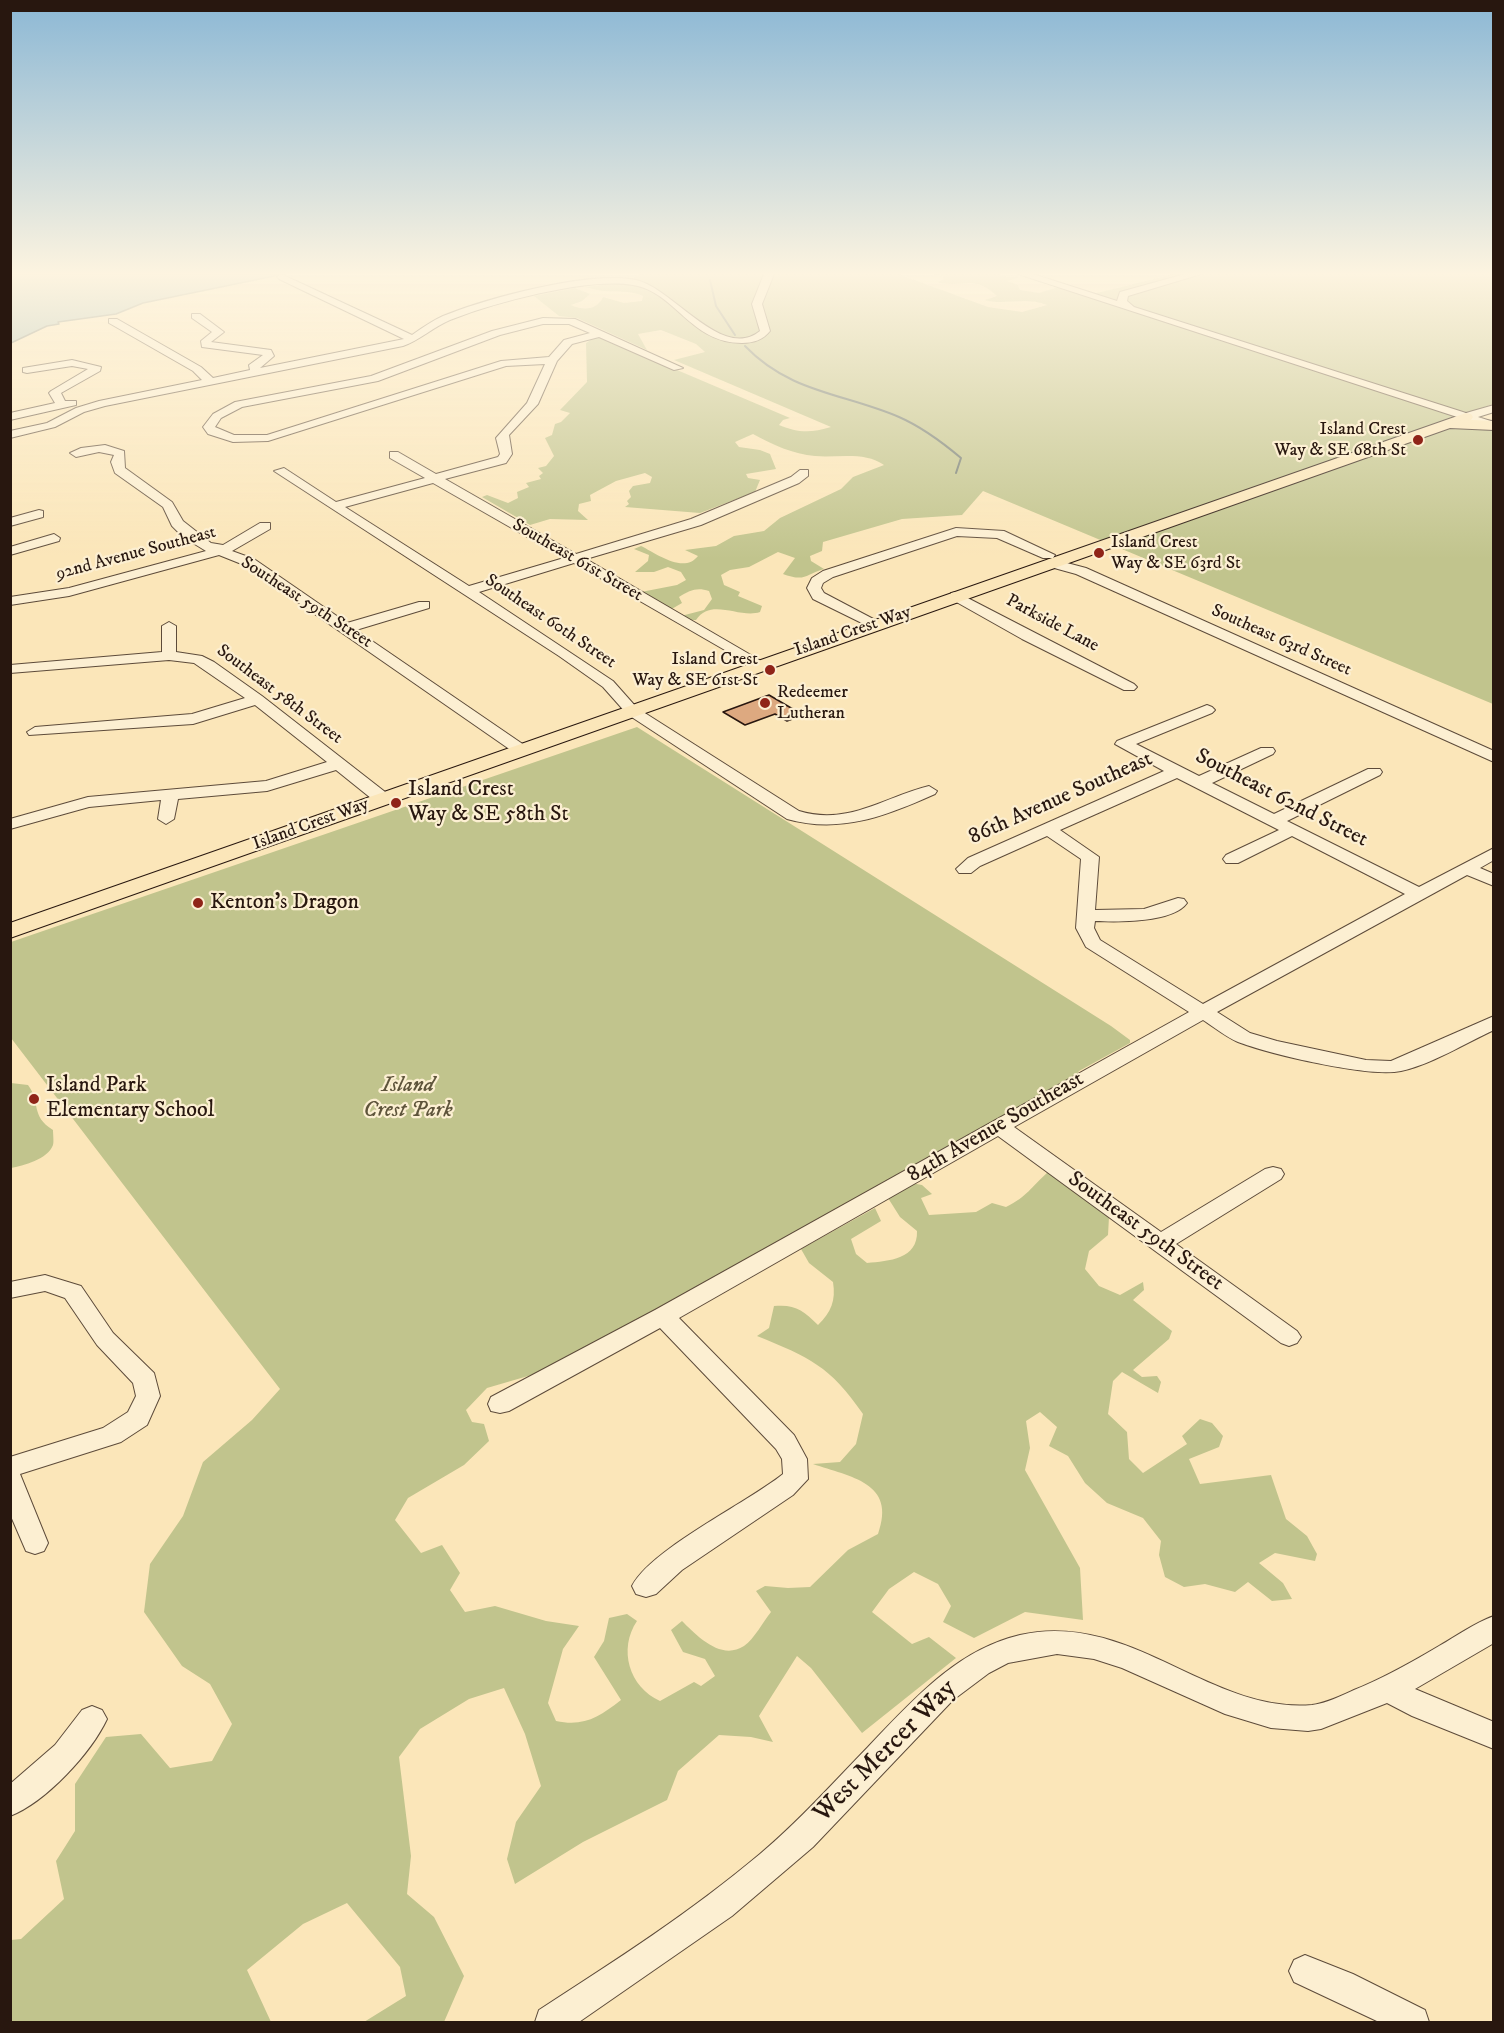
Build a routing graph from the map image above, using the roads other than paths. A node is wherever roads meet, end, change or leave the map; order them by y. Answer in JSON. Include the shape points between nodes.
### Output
{"nodes":[{"id":1,"x":34,"y":369,"type":"edge"},
{"id":2,"x":96,"y":369,"type":"edge"},
{"id":3,"x":197,"y":369,"type":"edge"},
{"id":4,"x":254,"y":369,"type":"edge"},
{"id":5,"x":279,"y":369,"type":"edge"},
{"id":6,"x":402,"y":369,"type":"edge"},
{"id":7,"x":486,"y":369,"type":"edge"},
{"id":8,"x":548,"y":369,"type":"edge"},
{"id":9,"x":1318,"y":369,"type":"edge"},
{"id":10,"x":27,"y":370,"type":"dead end"},
{"id":11,"x":259,"y":373,"type":"junction"},
{"id":12,"x":211,"y":382,"type":"junction"},
{"id":13,"x":103,"y":403,"type":"junction"},
{"id":14,"x":61,"y":404,"type":"junction"},
{"id":15,"x":1494,"y":408,"type":"edge"},
{"id":16,"x":10,"y":417,"type":"edge"},
{"id":17,"x":1466,"y":417,"type":"junction"},
{"id":18,"x":1446,"y":424,"type":"junction"},
{"id":19,"x":1494,"y":426,"type":"edge"},
{"id":20,"x":10,"y":435,"type":"edge"},
{"id":21,"x":76,"y":453,"type":"dead end"},
{"id":22,"x":394,"y":455,"type":"dead end"},
{"id":23,"x":280,"y":471,"type":"dead end"},
{"id":24,"x":804,"y":473,"type":"dead end"},
{"id":25,"x":436,"y":479,"type":"junction"},
{"id":26,"x":335,"y":506,"type":"junction"},
{"id":27,"x":39,"y":514,"type":"dead end"},
{"id":28,"x":10,"y":522,"type":"edge"},
{"id":29,"x":265,"y":526,"type":"dead end"},
{"id":30,"x":54,"y":538,"type":"dead end"},
{"id":31,"x":10,"y":551,"type":"edge"},
{"id":32,"x":220,"y":552,"type":"junction"},
{"id":33,"x":574,"y":559,"type":"junction"},
{"id":34,"x":1050,"y":559,"type":"junction"},
{"id":35,"x":468,"y":591,"type":"junction"},
{"id":36,"x":956,"y":596,"type":"junction"},
{"id":37,"x":10,"y":601,"type":"edge"},
{"id":38,"x":424,"y":605,"type":"dead end"},
{"id":39,"x":874,"y":625,"type":"junction"},
{"id":40,"x":169,"y":626,"type":"dead end"},
{"id":41,"x":347,"y":628,"type":"junction"},
{"id":42,"x":169,"y":656,"type":"junction"},
{"id":43,"x":760,"y":665,"type":"junction"},
{"id":44,"x":10,"y":669,"type":"edge"},
{"id":45,"x":1129,"y":687,"type":"dead end"},
{"id":46,"x":257,"y":699,"type":"junction"},
{"id":47,"x":1207,"y":710,"type":"dead end"},
{"id":48,"x":632,"y":711,"type":"junction"},
{"id":49,"x":35,"y":732,"type":"dead end"},
{"id":50,"x":1123,"y":744,"type":"joint"},
{"id":51,"x":521,"y":750,"type":"junction"},
{"id":52,"x":1268,"y":751,"type":"dead end"},
{"id":53,"x":1494,"y":757,"type":"edge"},
{"id":54,"x":339,"y":764,"type":"junction"},
{"id":55,"x":1176,"y":771,"type":"junction"},
{"id":56,"x":1374,"y":772,"type":"dead end"},
{"id":57,"x":1198,"y":783,"type":"junction"},
{"id":58,"x":929,"y":791,"type":"dead end"},
{"id":59,"x":170,"y":795,"type":"junction"},
{"id":60,"x":383,"y":799,"type":"junction"},
{"id":61,"x":166,"y":819,"type":"dead end"},
{"id":62,"x":1273,"y":821,"type":"junction"},
{"id":63,"x":10,"y":824,"type":"edge"},
{"id":64,"x":1048,"y":829,"type":"junction"},
{"id":65,"x":1292,"y":830,"type":"junction"},
{"id":66,"x":1494,"y":854,"type":"edge"},
{"id":67,"x":1232,"y":859,"type":"dead end"},
{"id":68,"x":1467,"y":868,"type":"junction"},
{"id":69,"x":964,"y":870,"type":"dead end"},
{"id":70,"x":1494,"y":881,"type":"edge"},
{"id":71,"x":1419,"y":894,"type":"junction"},
{"id":72,"x":1178,"y":903,"type":"dead end"},
{"id":73,"x":1085,"y":915,"type":"junction"},
{"id":74,"x":10,"y":931,"type":"edge"},
{"id":75,"x":1202,"y":1013,"type":"junction"},
{"id":76,"x":1494,"y":1023,"type":"edge"},
{"id":77,"x":1000,"y":1127,"type":"junction"},
{"id":78,"x":1273,"y":1174,"type":"dead end"},
{"id":79,"x":1160,"y":1243,"type":"junction"},
{"id":80,"x":10,"y":1290,"type":"edge"},
{"id":81,"x":663,"y":1316,"type":"junction"},
{"id":82,"x":1289,"y":1337,"type":"dead end"},
{"id":83,"x":500,"y":1404,"type":"dead end"},
{"id":84,"x":10,"y":1467,"type":"edge"},
{"id":85,"x":10,"y":1480,"type":"edge"},
{"id":86,"x":35,"y":1543,"type":"dead end"},
{"id":87,"x":646,"y":1586,"type":"dead end"},
{"id":88,"x":1494,"y":1628,"type":"edge"},
{"id":89,"x":1389,"y":1689,"type":"junction"},
{"id":90,"x":92,"y":1719,"type":"dead end"},
{"id":91,"x":1494,"y":1736,"type":"edge"},
{"id":92,"x":10,"y":1802,"type":"edge"},
{"id":93,"x":1305,"y":1971,"type":"dead end"},
{"id":94,"x":551,"y":2022,"type":"edge"},
{"id":95,"x":1413,"y":2022,"type":"edge"}],
"edges":[{"from":1,"to":10,"type":"street"},
{"from":2,"to":14,"type":"street","via":[[55,393]]},
{"from":3,"to":12,"type":"street"},
{"from":4,"to":11,"type":"street"},
{"from":5,"to":11,"type":"street"},
{"from":6,"to":7,"type":"street","via":[[230,407],[209,427],[212,432],[233,439],[268,438]]},
{"from":8,"to":25,"type":"street","via":[[532,404],[502,438],[506,457]]},
{"from":9,"to":17,"type":"street"},
{"from":11,"to":12,"type":"street"},
{"from":12,"to":13,"type":"street"},
{"from":13,"to":14,"type":"street","via":[[93,400]]},
{"from":13,"to":20,"type":"street","via":[[51,425]]},
{"from":14,"to":16,"type":"street"},
{"from":15,"to":17,"type":"street","name":"Island Crest Way"},
{"from":17,"to":18,"type":"main road","name":"Island Crest Way"},
{"from":17,"to":19,"type":"street"},
{"from":18,"to":19,"type":"main road"},
{"from":18,"to":34,"type":"main road","name":"Island Crest Way"},
{"from":21,"to":32,"type":"street","name":"Southeast 59th Street","via":[[118,451],[119,470],[168,505],[188,534]]},
{"from":22,"to":25,"type":"street","name":"Southeast 61st Street"},
{"from":23,"to":26,"type":"street","name":"Southeast 60th Street"},
{"from":24,"to":33,"type":"street","via":[[696,522]]},
{"from":25,"to":26,"type":"street"},
{"from":25,"to":33,"type":"street","name":"Southeast 61st Street"},
{"from":26,"to":35,"type":"street","name":"Southeast 60th Street"},
{"from":27,"to":28,"type":"street"},
{"from":29,"to":32,"type":"street","name":"92nd Avenue Southeast"},
{"from":30,"to":31,"type":"street"},
{"from":32,"to":37,"type":"street","name":"92nd Avenue Southeast","via":[[69,592]]},
{"from":32,"to":41,"type":"street","name":"Southeast 59th Street","via":[[249,562]]},
{"from":33,"to":35,"type":"street"},
{"from":33,"to":43,"type":"street","name":"Southeast 61st Street"},
{"from":34,"to":36,"type":"main road","name":"Island Crest Way"},
{"from":34,"to":39,"type":"street","name":"Southeast 63rd Street","via":[[999,534],[970,531],[933,538],[817,581],[814,588],[818,596]]},
{"from":34,"to":53,"type":"street","name":"Southeast 63rd Street"},
{"from":35,"to":48,"type":"street","name":"Southeast 60th Street","via":[[608,684]]},
{"from":36,"to":39,"type":"main road","name":"Island Crest Way"},
{"from":36,"to":45,"type":"street","name":"Parkside Lane"},
{"from":38,"to":41,"type":"street"},
{"from":39,"to":43,"type":"main road","name":"Island Crest Way"},
{"from":40,"to":42,"type":"street"},
{"from":41,"to":51,"type":"street","name":"Southeast 59th Street"},
{"from":42,"to":44,"type":"street","name":"Southeast 58th Street"},
{"from":42,"to":46,"type":"street","name":"Southeast 58th Street","via":[[197,659]]},
{"from":43,"to":48,"type":"main road","name":"Island Crest Way"},
{"from":46,"to":49,"type":"street","via":[[193,719]]},
{"from":46,"to":54,"type":"street","name":"Southeast 58th Street"},
{"from":47,"to":50,"type":"street","name":"86th Avenue Southeast"},
{"from":48,"to":51,"type":"main road","name":"Island Crest Way"},
{"from":48,"to":58,"type":"street","name":"Southeast 60th Street","via":[[804,820],[868,813]]},
{"from":50,"to":55,"type":"street","name":"Southeast 62nd Street"},
{"from":51,"to":60,"type":"main road","name":"Island Crest Way"},
{"from":52,"to":57,"type":"street"},
{"from":54,"to":59,"type":"street","via":[[267,786]]},
{"from":54,"to":60,"type":"street","name":"Southeast 58th Street"},
{"from":55,"to":57,"type":"street","name":"Southeast 62nd Street"},
{"from":55,"to":64,"type":"street","name":"86th Avenue Southeast"},
{"from":56,"to":62,"type":"street"},
{"from":57,"to":62,"type":"street","name":"Southeast 62nd Street"},
{"from":59,"to":61,"type":"street"},
{"from":59,"to":63,"type":"street","via":[[88,802]]},
{"from":60,"to":74,"type":"main road","name":"Island Crest Way"},
{"from":62,"to":65,"type":"street","name":"Southeast 62nd Street"},
{"from":64,"to":69,"type":"street","name":"86th Avenue Southeast"},
{"from":64,"to":73,"type":"street","via":[[1090,857]]},
{"from":65,"to":67,"type":"street"},
{"from":65,"to":71,"type":"street","name":"Southeast 62nd Street"},
{"from":66,"to":68,"type":"street","name":"84th Avenue Southeast"},
{"from":68,"to":70,"type":"street"},
{"from":68,"to":71,"type":"street","name":"84th Avenue Southeast"},
{"from":71,"to":75,"type":"street","name":"84th Avenue Southeast"},
{"from":72,"to":73,"type":"street","via":[[1143,916]]},
{"from":73,"to":75,"type":"street","via":[[1087,936],[1100,950]]},
{"from":75,"to":76,"type":"street","via":[[1257,1042],[1381,1067],[1402,1065]]},
{"from":75,"to":77,"type":"street","name":"84th Avenue Southeast"},
{"from":77,"to":79,"type":"street","name":"Southeast 59th Street"},
{"from":77,"to":81,"type":"street","name":"84th Avenue Southeast"},
{"from":78,"to":79,"type":"street"},
{"from":79,"to":82,"type":"street","name":"Southeast 59th Street"},
{"from":80,"to":84,"type":"street","via":[[45,1283],[73,1292],[105,1339],[145,1380],[148,1396],[138,1418],[126,1428]]},
{"from":81,"to":83,"type":"street","name":"84th Avenue Southeast"},
{"from":81,"to":87,"type":"street","via":[[785,1442],[797,1463],[795,1479],[784,1488],[672,1562]]},
{"from":85,"to":86,"type":"street"},
{"from":88,"to":89,"type":"street","name":"West Mercer Way"},
{"from":89,"to":91,"type":"street"},
{"from":89,"to":94,"type":"street","name":"West Mercer Way","via":[[1330,1714],[1309,1718],[1285,1716],[1245,1707],[1088,1644],[1033,1643],[1002,1652],[946,1688],[773,1863],[713,1912]]},
{"from":90,"to":92,"type":"street","via":[[51,1771]]},
{"from":93,"to":95,"type":"street"}]}
